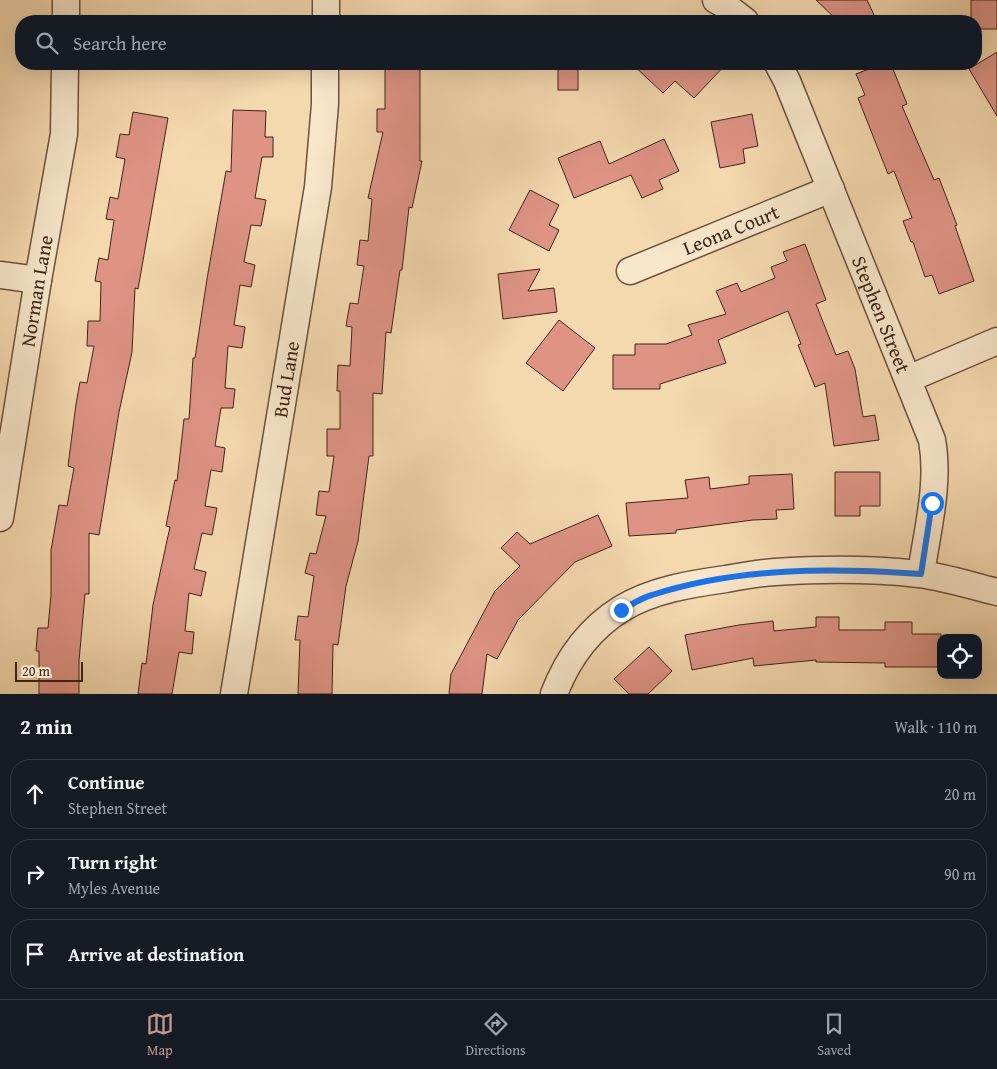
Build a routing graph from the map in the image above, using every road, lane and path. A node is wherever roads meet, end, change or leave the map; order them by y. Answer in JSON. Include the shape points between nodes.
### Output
{"nodes":[{"id":1,"x":66,"y":0,"type":"edge"},
{"id":2,"x":326,"y":0,"type":"edge"},
{"id":3,"x":716,"y":0,"type":"edge"},
{"id":4,"x":66,"y":15,"type":"edge"},
{"id":5,"x":326,"y":15,"type":"edge"},
{"id":6,"x":737,"y":15,"type":"edge"},
{"id":7,"x":65,"y":70,"type":"edge"},
{"id":8,"x":326,"y":70,"type":"edge"},
{"id":9,"x":781,"y":70,"type":"edge"},
{"id":10,"x":831,"y":189,"type":"junction"},
{"id":11,"x":630,"y":271,"type":"dead end"},
{"id":12,"x":0,"y":275,"type":"edge"},
{"id":13,"x":38,"y":280,"type":"junction"},
{"id":14,"x":997,"y":341,"type":"edge"},
{"id":15,"x":908,"y":379,"type":"junction"},
{"id":16,"x":0,"y":518,"type":"edge"},
{"id":17,"x":921,"y":574,"type":"junction"},
{"id":18,"x":997,"y":592,"type":"edge"},
{"id":19,"x":234,"y":694,"type":"edge"},
{"id":20,"x":554,"y":694,"type":"edge"}],
"edges":[{"from":1,"to":4,"type":"street"},
{"from":2,"to":5,"type":"street"},
{"from":3,"to":6,"type":"street"},
{"from":7,"to":13,"type":"street","name":"Norman Lane","via":[[64,134]]},
{"from":8,"to":19,"type":"street","name":"Bud Lane","via":[[318,187]]},
{"from":9,"to":10,"type":"street","name":"Stephen Street"},
{"from":10,"to":11,"type":"street","name":"Leona Court"},
{"from":10,"to":15,"type":"street","name":"Stephen Street"},
{"from":12,"to":13,"type":"street"},
{"from":13,"to":16,"type":"street","name":"Norman Lane"},
{"from":14,"to":15,"type":"street"},
{"from":15,"to":17,"type":"street","name":"Stephen Street","via":[[928,426],[934,452],[932,503]]},
{"from":17,"to":18,"type":"street"},
{"from":17,"to":20,"type":"street","via":[[862,570],[774,572],[692,584],[650,595],[621,610],[592,633],[576,651]]}]}
